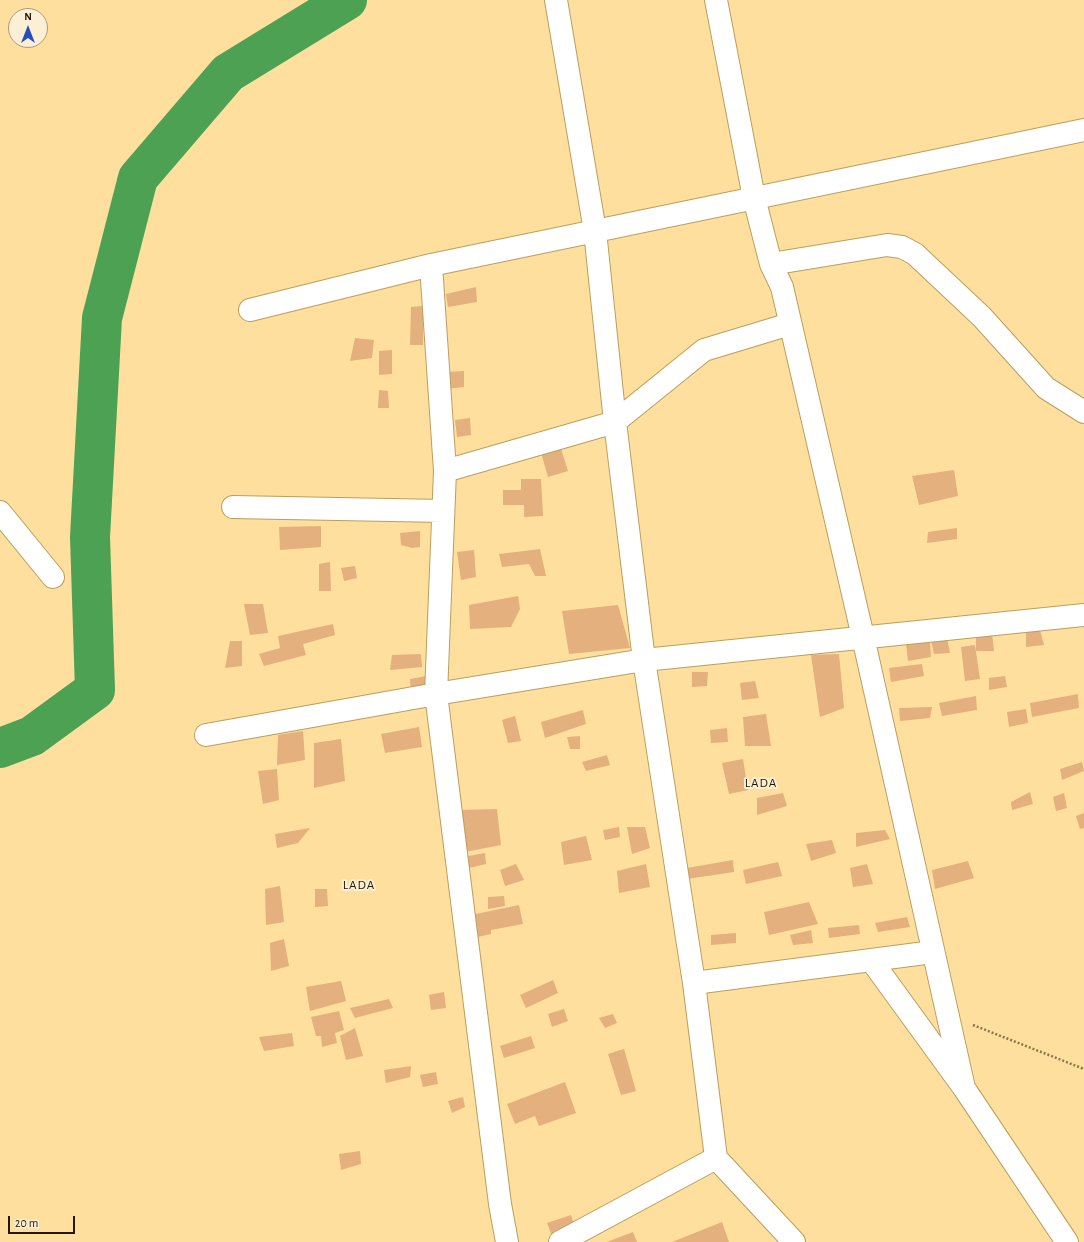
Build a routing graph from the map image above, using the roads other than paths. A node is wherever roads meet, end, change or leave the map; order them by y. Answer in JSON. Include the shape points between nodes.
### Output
{"nodes":[{"id":1,"x":556,"y":0,"type":"edge"},
{"id":2,"x":716,"y":0,"type":"edge"},
{"id":3,"x":1084,"y":130,"type":"edge"},
{"id":4,"x":754,"y":198,"type":"junction"},
{"id":5,"x":595,"y":231,"type":"junction"},
{"id":6,"x":771,"y":264,"type":"junction"},
{"id":7,"x":431,"y":265,"type":"junction"},
{"id":8,"x":250,"y":310,"type":"dead end"},
{"id":9,"x":790,"y":324,"type":"junction"},
{"id":10,"x":1084,"y":412,"type":"edge"},
{"id":11,"x":615,"y":422,"type":"junction"},
{"id":12,"x":445,"y":471,"type":"junction"},
{"id":13,"x":233,"y":507,"type":"dead end"},
{"id":14,"x":443,"y":511,"type":"junction"},
{"id":15,"x":0,"y":512,"type":"edge"},
{"id":16,"x":53,"y":577,"type":"dead end"},
{"id":17,"x":1084,"y":615,"type":"edge"},
{"id":18,"x":863,"y":637,"type":"junction"},
{"id":19,"x":644,"y":660,"type":"junction"},
{"id":20,"x":436,"y":694,"type":"junction"},
{"id":21,"x":206,"y":735,"type":"dead end"},
{"id":22,"x":933,"y":952,"type":"junction"},
{"id":23,"x":871,"y":960,"type":"junction"},
{"id":24,"x":694,"y":983,"type":"junction"},
{"id":25,"x":964,"y":1088,"type":"junction"},
{"id":26,"x":716,"y":1158,"type":"junction"},
{"id":27,"x":507,"y":1242,"type":"edge"},
{"id":28,"x":560,"y":1242,"type":"edge"},
{"id":29,"x":794,"y":1242,"type":"edge"},
{"id":30,"x":1068,"y":1242,"type":"edge"}],
"edges":[{"from":1,"to":5,"type":"street"},
{"from":2,"to":4,"type":"street"},
{"from":3,"to":4,"type":"street"},
{"from":4,"to":5,"type":"street"},
{"from":4,"to":6,"type":"street"},
{"from":5,"to":7,"type":"street"},
{"from":5,"to":11,"type":"street"},
{"from":6,"to":9,"type":"street","via":[[782,287]]},
{"from":6,"to":10,"type":"street","via":[[887,245],[902,247],[915,254],[982,317],[1046,388]]},
{"from":7,"to":8,"type":"street"},
{"from":7,"to":12,"type":"street"},
{"from":9,"to":11,"type":"street","via":[[704,350]]},
{"from":9,"to":18,"type":"street"},
{"from":11,"to":12,"type":"street"},
{"from":11,"to":19,"type":"street"},
{"from":12,"to":14,"type":"street"},
{"from":13,"to":14,"type":"street"},
{"from":14,"to":20,"type":"street"},
{"from":15,"to":16,"type":"street"},
{"from":17,"to":18,"type":"street"},
{"from":18,"to":19,"type":"street"},
{"from":18,"to":22,"type":"street"},
{"from":19,"to":20,"type":"street"},
{"from":19,"to":24,"type":"street"},
{"from":20,"to":21,"type":"street"},
{"from":20,"to":27,"type":"street","via":[[500,1204]]},
{"from":22,"to":23,"type":"street"},
{"from":22,"to":25,"type":"street"},
{"from":23,"to":24,"type":"street"},
{"from":23,"to":25,"type":"street"},
{"from":24,"to":26,"type":"street"},
{"from":25,"to":30,"type":"street"},
{"from":26,"to":28,"type":"street"},
{"from":26,"to":29,"type":"street"}]}
